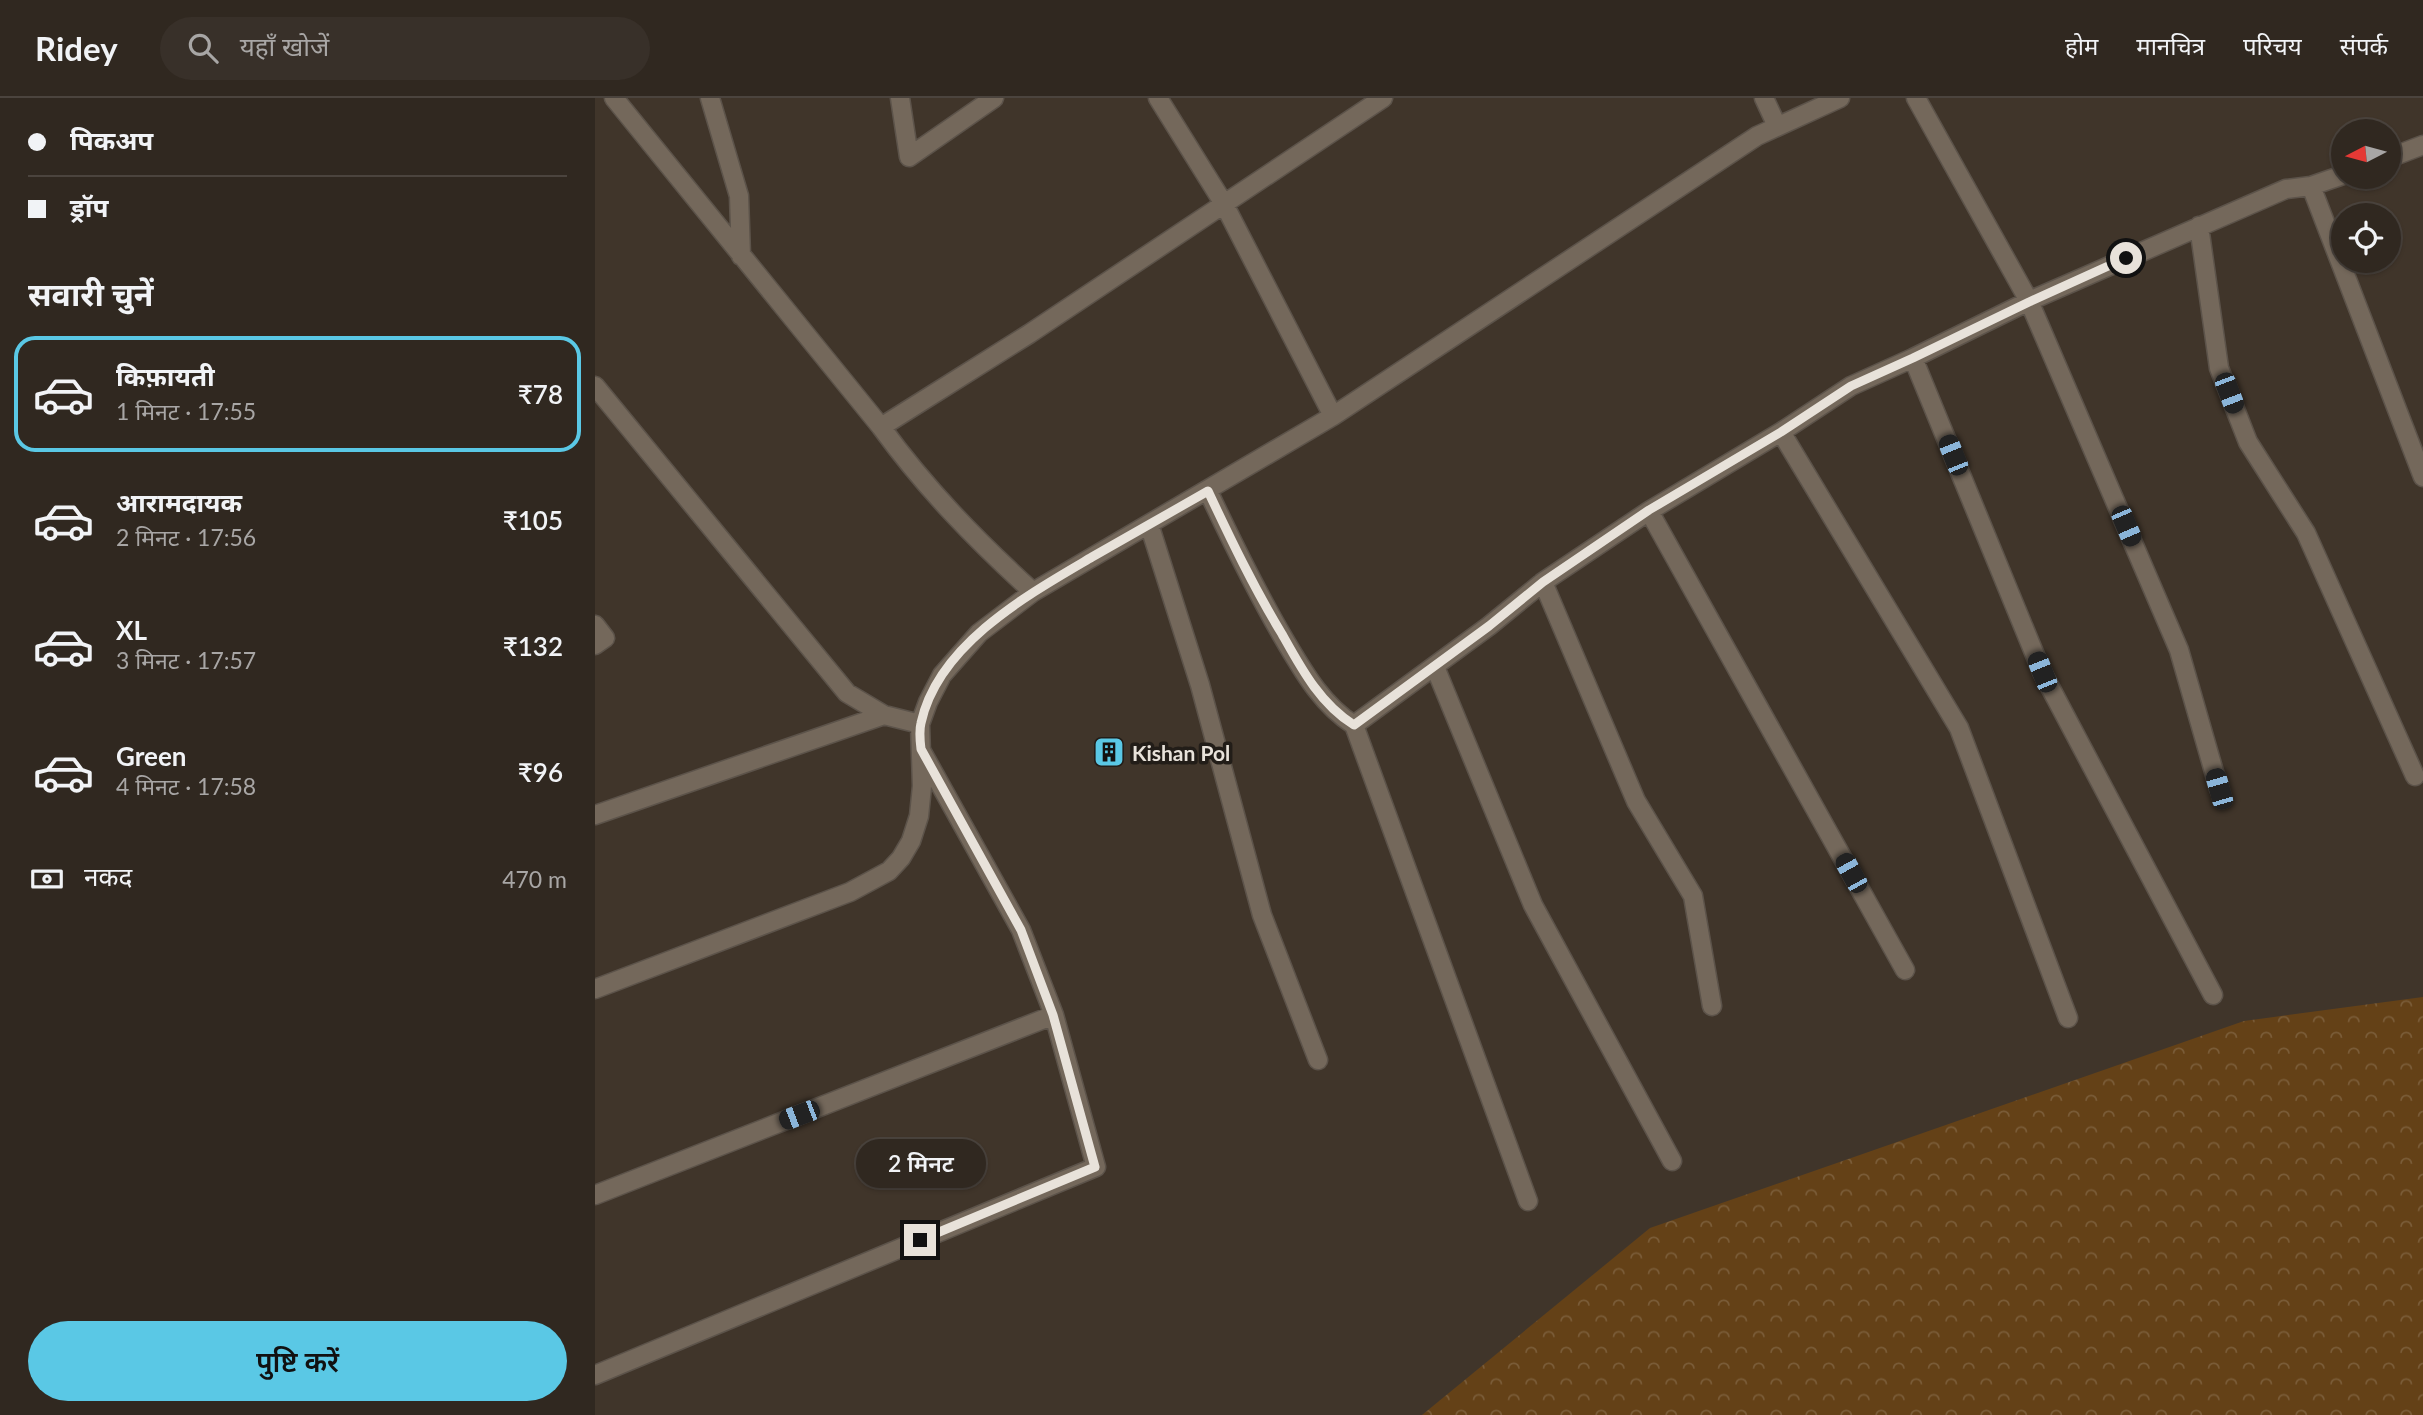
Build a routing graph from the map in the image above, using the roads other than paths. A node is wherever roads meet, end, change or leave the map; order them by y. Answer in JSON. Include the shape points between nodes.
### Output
{"nodes":[{"id":1,"x":614,"y":98,"type":"edge"},
{"id":2,"x":710,"y":98,"type":"edge"},
{"id":3,"x":900,"y":98,"type":"edge"},
{"id":4,"x":993,"y":98,"type":"edge"},
{"id":5,"x":1158,"y":98,"type":"edge"},
{"id":6,"x":1383,"y":98,"type":"edge"},
{"id":7,"x":1764,"y":98,"type":"edge"},
{"id":8,"x":1840,"y":98,"type":"edge"},
{"id":9,"x":1916,"y":98,"type":"edge"},
{"id":10,"x":1777,"y":126,"type":"junction"},
{"id":11,"x":2423,"y":145,"type":"edge"},
{"id":12,"x":2401,"y":153,"type":"edge"},
{"id":13,"x":2331,"y":179,"type":"edge"},
{"id":14,"x":2311,"y":186,"type":"junction"},
{"id":15,"x":1224,"y":204,"type":"junction"},
{"id":16,"x":2199,"y":226,"type":"junction"},
{"id":17,"x":741,"y":256,"type":"junction"},
{"id":18,"x":2029,"y":302,"type":"junction"},
{"id":19,"x":1913,"y":358,"type":"junction"},
{"id":20,"x":597,"y":394,"type":"edge"},
{"id":21,"x":1333,"y":416,"type":"junction"},
{"id":22,"x":881,"y":427,"type":"junction"},
{"id":23,"x":1781,"y":432,"type":"junction"},
{"id":24,"x":2423,"y":477,"type":"edge"},
{"id":25,"x":1208,"y":491,"type":"junction"},
{"id":26,"x":1649,"y":510,"type":"junction"},
{"id":27,"x":1149,"y":524,"type":"junction"},
{"id":28,"x":1543,"y":582,"type":"junction"},
{"id":29,"x":1033,"y":592,"type":"junction"},
{"id":30,"x":595,"y":625,"type":"edge"},
{"id":31,"x":595,"y":645,"type":"edge"},
{"id":32,"x":1435,"y":667,"type":"junction"},
{"id":33,"x":884,"y":715,"type":"junction"},
{"id":34,"x":920,"y":724,"type":"junction"},
{"id":35,"x":1354,"y":725,"type":"junction"},
{"id":36,"x":921,"y":749,"type":"junction"},
{"id":37,"x":2415,"y":776,"type":"dead end"},
{"id":38,"x":2219,"y":789,"type":"dead end"},
{"id":39,"x":595,"y":815,"type":"edge"},
{"id":40,"x":1905,"y":970,"type":"dead end"},
{"id":41,"x":595,"y":989,"type":"edge"},
{"id":42,"x":2213,"y":995,"type":"dead end"},
{"id":43,"x":1712,"y":1006,"type":"dead end"},
{"id":44,"x":1053,"y":1015,"type":"junction"},
{"id":45,"x":2068,"y":1018,"type":"dead end"},
{"id":46,"x":1318,"y":1060,"type":"dead end"},
{"id":47,"x":1672,"y":1161,"type":"dead end"},
{"id":48,"x":595,"y":1195,"type":"edge"},
{"id":49,"x":1528,"y":1201,"type":"dead end"},
{"id":50,"x":595,"y":1375,"type":"edge"}],
"edges":[{"from":1,"to":17,"type":"street"},
{"from":2,"to":17,"type":"street","via":[[739,196]]},
{"from":3,"to":4,"type":"street","via":[[909,157]]},
{"from":5,"to":15,"type":"street"},
{"from":6,"to":15,"type":"street"},
{"from":7,"to":10,"type":"street"},
{"from":8,"to":10,"type":"street"},
{"from":9,"to":18,"type":"street"},
{"from":10,"to":21,"type":"street"},
{"from":11,"to":12,"type":"street"},
{"from":13,"to":14,"type":"street"},
{"from":14,"to":16,"type":"street","via":[[2286,189]]},
{"from":14,"to":24,"type":"street"},
{"from":15,"to":21,"type":"street"},
{"from":15,"to":22,"type":"street"},
{"from":16,"to":18,"type":"street"},
{"from":16,"to":37,"type":"street","via":[[2219,368],[2248,442],[2306,533]]},
{"from":17,"to":22,"type":"street"},
{"from":18,"to":19,"type":"street"},
{"from":18,"to":38,"type":"street","via":[[2179,650]]},
{"from":19,"to":23,"type":"street","via":[[1851,386]]},
{"from":19,"to":42,"type":"street","via":[[2042,672]]},
{"from":20,"to":33,"type":"street","via":[[848,693]]},
{"from":21,"to":25,"type":"street"},
{"from":22,"to":29,"type":"street","via":[[914,472],[977,541]]},
{"from":23,"to":26,"type":"street"},
{"from":23,"to":45,"type":"street","via":[[1959,728]]},
{"from":25,"to":27,"type":"street"},
{"from":25,"to":35,"type":"street","via":[[1250,581],[1304,671],[1325,701]]},
{"from":26,"to":28,"type":"street"},
{"from":26,"to":40,"type":"street"},
{"from":27,"to":29,"type":"street"},
{"from":27,"to":46,"type":"street","via":[[1200,685],[1262,915]]},
{"from":28,"to":32,"type":"street"},
{"from":28,"to":43,"type":"street","via":[[1636,801],[1693,896]]},
{"from":29,"to":34,"type":"street","via":[[957,656],[943,674]]},
{"from":30,"to":31,"type":"street","via":[[605,638]]},
{"from":32,"to":35,"type":"street"},
{"from":32,"to":47,"type":"street","via":[[1533,905]]},
{"from":33,"to":34,"type":"street"},
{"from":33,"to":39,"type":"street"},
{"from":34,"to":36,"type":"street"},
{"from":35,"to":49,"type":"street"},
{"from":36,"to":41,"type":"street","via":[[919,816],[911,841],[889,871],[850,892]]},
{"from":36,"to":44,"type":"street","via":[[1021,930]]},
{"from":44,"to":48,"type":"street"},
{"from":44,"to":50,"type":"street","via":[[1095,1167]]}]}
